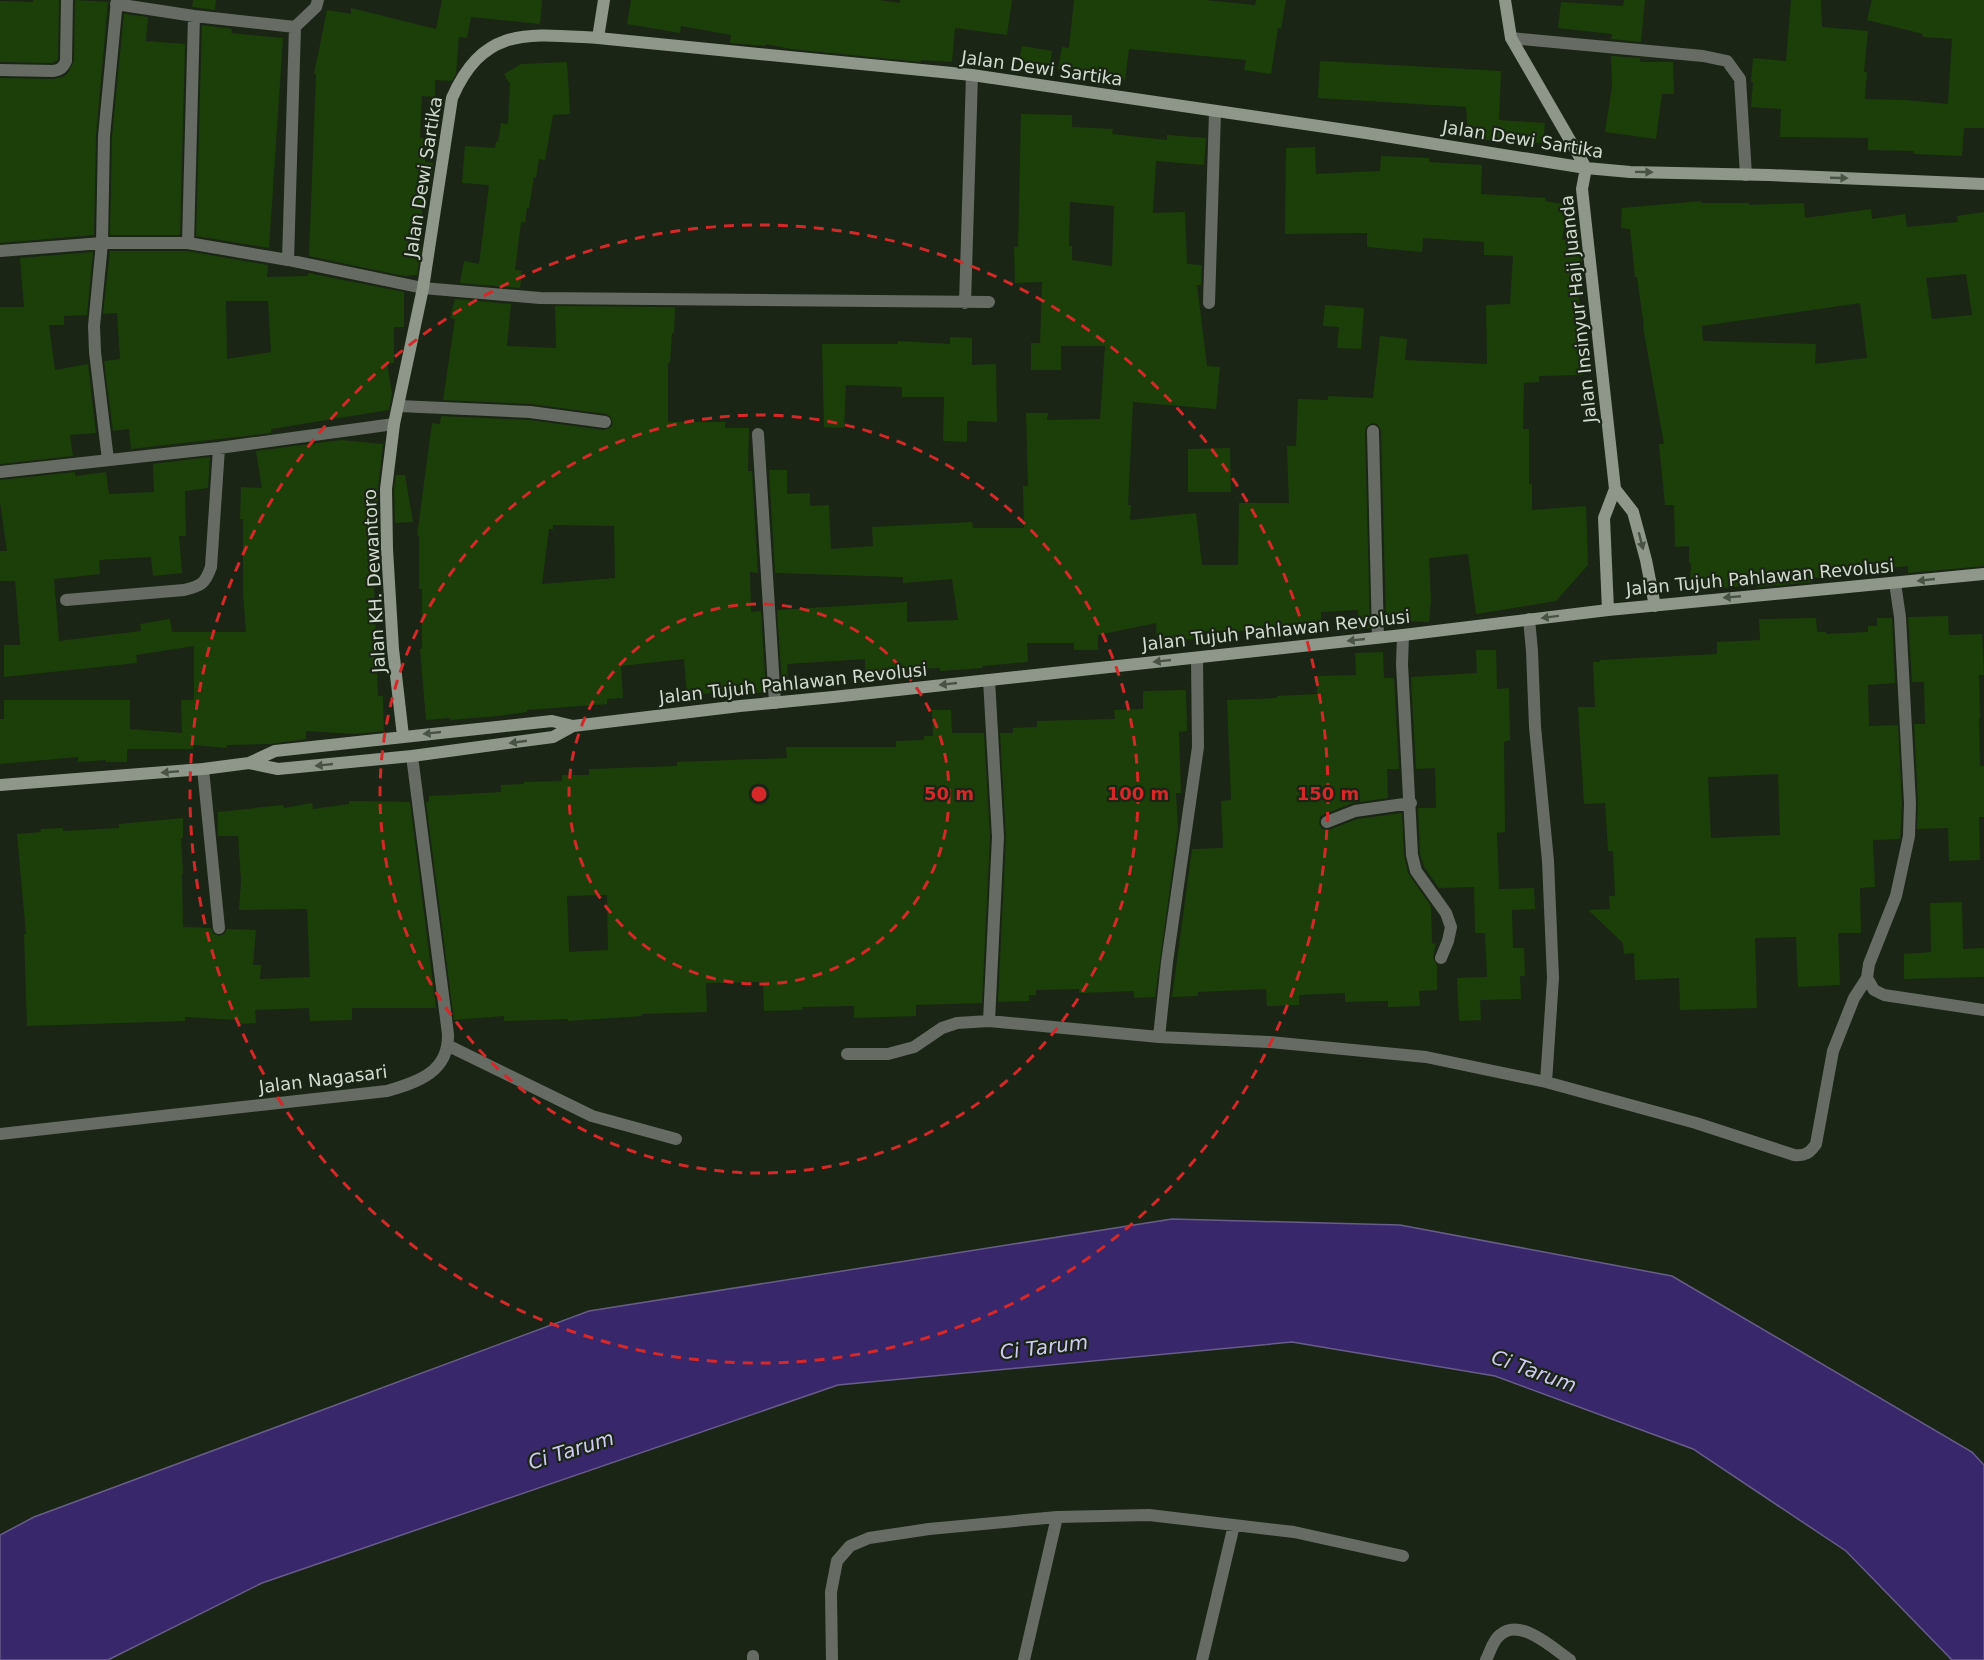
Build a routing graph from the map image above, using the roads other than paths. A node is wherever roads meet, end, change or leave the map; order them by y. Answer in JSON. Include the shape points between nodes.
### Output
{"nodes":[{"id":1,"x":68,"y":0,"type":"edge"},
{"id":2,"x":318,"y":0,"type":"edge"},
{"id":3,"x":604,"y":0,"type":"edge"},
{"id":4,"x":1505,"y":0,"type":"edge"},
{"id":5,"x":116,"y":2,"type":"edge"},
{"id":6,"x":194,"y":16,"type":"junction"},
{"id":7,"x":295,"y":27,"type":"junction"},
{"id":8,"x":598,"y":38,"type":"junction"},
{"id":9,"x":1511,"y":38,"type":"junction"},
{"id":10,"x":0,"y":70,"type":"edge"},
{"id":11,"x":972,"y":75,"type":"junction"},
{"id":12,"x":1215,"y":112,"type":"junction"},
{"id":13,"x":1586,"y":168,"type":"junction"},
{"id":14,"x":1746,"y":175,"type":"junction"},
{"id":15,"x":1984,"y":184,"type":"edge"},
{"id":16,"x":102,"y":243,"type":"junction"},
{"id":17,"x":188,"y":243,"type":"junction"},
{"id":18,"x":0,"y":250,"type":"edge"},
{"id":19,"x":288,"y":260,"type":"junction"},
{"id":20,"x":423,"y":288,"type":"junction"},
{"id":21,"x":989,"y":302,"type":"dead end"},
{"id":22,"x":965,"y":303,"type":"junction"},
{"id":23,"x":1209,"y":303,"type":"dead end"},
{"id":24,"x":399,"y":406,"type":"junction"},
{"id":25,"x":605,"y":422,"type":"dead end"},
{"id":26,"x":394,"y":424,"type":"junction"},
{"id":27,"x":1373,"y":431,"type":"dead end"},
{"id":28,"x":758,"y":434,"type":"dead end"},
{"id":29,"x":219,"y":448,"type":"junction"},
{"id":30,"x":108,"y":460,"type":"junction"},
{"id":31,"x":0,"y":472,"type":"edge"},
{"id":32,"x":1615,"y":489,"type":"junction"},
{"id":33,"x":1984,"y":574,"type":"edge"},
{"id":34,"x":1895,"y":583,"type":"junction"},
{"id":35,"x":66,"y":600,"type":"dead end"},
{"id":36,"x":1655,"y":606,"type":"junction"},
{"id":37,"x":1608,"y":610,"type":"junction"},
{"id":38,"x":1529,"y":619,"type":"junction"},
{"id":39,"x":1403,"y":635,"type":"junction"},
{"id":40,"x":1378,"y":638,"type":"junction"},
{"id":41,"x":1197,"y":658,"type":"junction"},
{"id":42,"x":989,"y":680,"type":"junction"},
{"id":43,"x":775,"y":703,"type":"junction"},
{"id":44,"x":573,"y":726,"type":"junction"},
{"id":45,"x":403,"y":736,"type":"junction"},
{"id":46,"x":412,"y":756,"type":"junction"},
{"id":47,"x":249,"y":763,"type":"junction"},
{"id":48,"x":203,"y":769,"type":"junction"},
{"id":49,"x":0,"y":785,"type":"edge"},
{"id":50,"x":1411,"y":803,"type":"junction"},
{"id":51,"x":1327,"y":822,"type":"dead end"},
{"id":52,"x":219,"y":928,"type":"dead end"},
{"id":53,"x":1441,"y":958,"type":"dead end"},
{"id":54,"x":1867,"y":978,"type":"junction"},
{"id":55,"x":1984,"y":1010,"type":"edge"},
{"id":56,"x":989,"y":1022,"type":"junction"},
{"id":57,"x":1159,"y":1036,"type":"junction"},
{"id":58,"x":449,"y":1046,"type":"junction"},
{"id":59,"x":847,"y":1054,"type":"dead end"},
{"id":60,"x":1546,"y":1082,"type":"junction"},
{"id":61,"x":0,"y":1134,"type":"edge"},
{"id":62,"x":676,"y":1139,"type":"dead end"},
{"id":63,"x":1057,"y":1516,"type":"junction"},
{"id":64,"x":1234,"y":1524,"type":"junction"},
{"id":65,"x":1403,"y":1556,"type":"dead end"},
{"id":66,"x":831,"y":1660,"type":"edge"},
{"id":67,"x":1024,"y":1660,"type":"edge"},
{"id":68,"x":1202,"y":1660,"type":"edge"},
{"id":69,"x":1486,"y":1660,"type":"edge"},
{"id":70,"x":1570,"y":1660,"type":"edge"}],
"edges":[{"from":1,"to":10,"type":"street","via":[[64,67]]},
{"from":2,"to":7,"type":"street","via":[[316,7]]},
{"from":3,"to":8,"type":"street"},
{"from":4,"to":9,"type":"street"},
{"from":5,"to":6,"type":"street"},
{"from":5,"to":16,"type":"street","via":[[104,136]]},
{"from":6,"to":7,"type":"street"},
{"from":6,"to":17,"type":"street"},
{"from":7,"to":19,"type":"street"},
{"from":8,"to":11,"type":"street","name":"Jalan Dewi Sartika"},
{"from":8,"to":20,"type":"street","name":"Jalan Dewi Sartika","via":[[540,35],[504,40],[478,55],[460,79],[452,98]]},
{"from":9,"to":13,"type":"street"},
{"from":9,"to":14,"type":"street","via":[[1703,56],[1727,62],[1740,79]]},
{"from":11,"to":12,"type":"street","name":"Jalan Dewi Sartika"},
{"from":11,"to":22,"type":"street"},
{"from":12,"to":13,"type":"street","name":"Jalan Dewi Sartika"},
{"from":12,"to":23,"type":"street"},
{"from":13,"to":14,"type":"street","name":"Jalan Dewi Sartika","one_way":true},
{"from":13,"to":32,"type":"street","name":"Jalan Insinyur Haji Juanda","via":[[1582,189]]},
{"from":14,"to":15,"type":"street","name":"Jalan Dewi Sartika","one_way":true},
{"from":16,"to":17,"type":"street"},
{"from":16,"to":18,"type":"street"},
{"from":16,"to":30,"type":"street","via":[[94,352]]},
{"from":17,"to":19,"type":"street"},
{"from":19,"to":20,"type":"street"},
{"from":20,"to":22,"type":"street","via":[[540,298]]},
{"from":20,"to":24,"type":"street","name":"Jalan Dewi Sartika"},
{"from":21,"to":22,"type":"street"},
{"from":24,"to":25,"type":"street","via":[[530,412]]},
{"from":24,"to":26,"type":"street","name":"Jalan Dewi Sartika"},
{"from":26,"to":29,"type":"street"},
{"from":26,"to":45,"type":"street","name":"Jalan KH. Dewantoro","via":[[387,489],[387,549]]},
{"from":27,"to":40,"type":"street"},
{"from":28,"to":43,"type":"street"},
{"from":29,"to":30,"type":"street"},
{"from":29,"to":35,"type":"street","via":[[211,567],[206,581],[184,590]]},
{"from":30,"to":31,"type":"street"},
{"from":32,"to":36,"type":"street","one_way":true,"via":[[1633,512]]},
{"from":32,"to":37,"type":"street","name":"Jalan Insinyur Haji Juanda","via":[[1604,518]]},
{"from":33,"to":34,"type":"street","name":"Jalan Tujuh Pahlawan Revolusi","one_way":true},
{"from":34,"to":36,"type":"street","name":"Jalan Tujuh Pahlawan Revolusi","one_way":true},
{"from":34,"to":54,"type":"street","via":[[1910,791],[1909,836],[1896,896]]},
{"from":36,"to":37,"type":"street","name":"Jalan Tujuh Pahlawan Revolusi"},
{"from":37,"to":38,"type":"street","name":"Jalan Tujuh Pahlawan Revolusi","one_way":true},
{"from":38,"to":39,"type":"street","name":"Jalan Tujuh Pahlawan Revolusi"},
{"from":38,"to":60,"type":"street","via":[[1548,861],[1552,978]]},
{"from":39,"to":40,"type":"street","name":"Jalan Tujuh Pahlawan Revolusi"},
{"from":39,"to":50,"type":"street"},
{"from":40,"to":41,"type":"street","name":"Jalan Tujuh Pahlawan Revolusi","one_way":true},
{"from":41,"to":42,"type":"street","name":"Jalan Tujuh Pahlawan Revolusi","one_way":true},
{"from":41,"to":57,"type":"street","via":[[1198,747]]},
{"from":42,"to":43,"type":"street","name":"Jalan Tujuh Pahlawan Revolusi","one_way":true},
{"from":42,"to":56,"type":"street","via":[[998,837]]},
{"from":43,"to":44,"type":"street","name":"Jalan Tujuh Pahlawan Revolusi"},
{"from":44,"to":45,"type":"street","name":"Jalan Tujuh Pahlawan Revolusi","one_way":true,"via":[[552,721]]},
{"from":44,"to":46,"type":"street","name":"Jalan Tujuh Pahlawan Revolusi","one_way":true,"via":[[553,737]]},
{"from":45,"to":47,"type":"street","name":"Jalan Tujuh Pahlawan Revolusi","via":[[275,751]]},
{"from":46,"to":47,"type":"street","name":"Jalan Tujuh Pahlawan Revolusi","one_way":true,"via":[[278,769]]},
{"from":46,"to":58,"type":"street"},
{"from":47,"to":48,"type":"street","name":"Jalan Tujuh Pahlawan Revolusi"},
{"from":48,"to":49,"type":"street","name":"Jalan Tujuh Pahlawan Revolusi","one_way":true},
{"from":48,"to":52,"type":"street"},
{"from":50,"to":51,"type":"street","via":[[1355,811]]},
{"from":50,"to":53,"type":"street","via":[[1416,871],[1446,913],[1451,927]]},
{"from":54,"to":55,"type":"street","via":[[1874,990],[1884,995]]},
{"from":54,"to":60,"type":"street","via":[[1854,998],[1833,1051],[1816,1144],[1803,1156]]},
{"from":56,"to":57,"type":"street"},
{"from":56,"to":59,"type":"street","via":[[957,1023],[914,1047],[888,1054]]},
{"from":57,"to":60,"type":"street","via":[[1426,1057]]},
{"from":58,"to":61,"type":"street","name":"Jalan Nagasari","via":[[433,1072],[420,1081],[387,1091]]},
{"from":58,"to":62,"type":"street","via":[[592,1116]]},
{"from":63,"to":64,"type":"street","via":[[1149,1515]]},
{"from":63,"to":66,"type":"street","via":[[929,1529],[869,1538],[850,1546],[837,1561],[831,1592]]},
{"from":63,"to":67,"type":"street"},
{"from":64,"to":65,"type":"street","via":[[1294,1532]]},
{"from":64,"to":68,"type":"street"},
{"from":69,"to":70,"type":"street","via":[[1498,1636],[1509,1629],[1525,1630]]}]}
